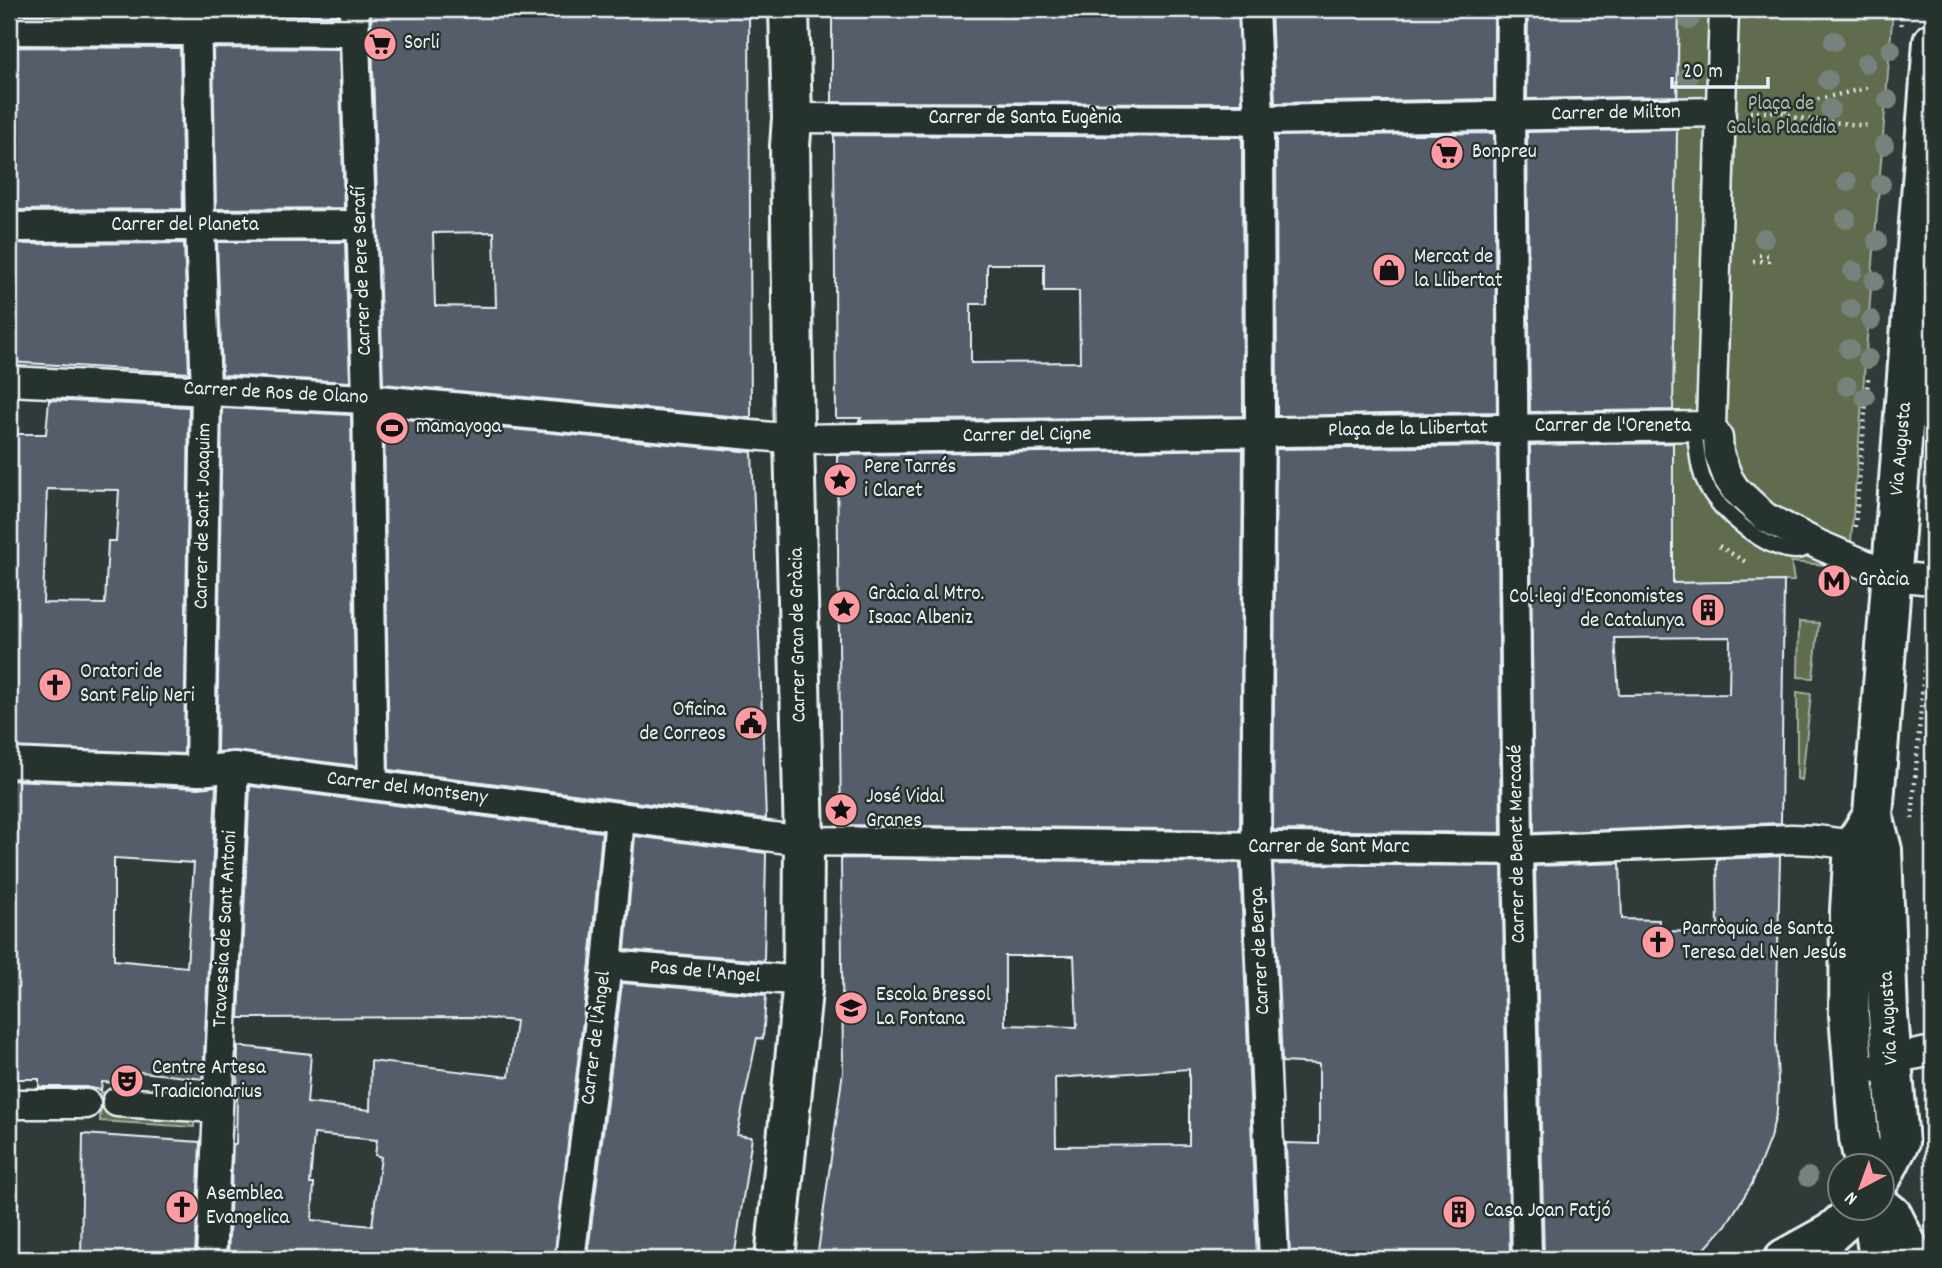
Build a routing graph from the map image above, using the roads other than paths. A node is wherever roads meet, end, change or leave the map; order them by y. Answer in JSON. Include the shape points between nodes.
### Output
{"nodes":[{"id":1,"x":789,"y":9,"type":"edge"},
{"id":2,"x":1254,"y":9,"type":"edge"},
{"id":3,"x":1511,"y":9,"type":"edge"},
{"id":4,"x":1724,"y":9,"type":"edge"},
{"id":5,"x":196,"y":20,"type":"edge"},
{"id":6,"x":355,"y":20,"type":"edge"},
{"id":7,"x":9,"y":30,"type":"edge"},
{"id":8,"x":1933,"y":42,"type":"edge"},
{"id":9,"x":1721,"y":112,"type":"junction"},
{"id":10,"x":1510,"y":115,"type":"junction"},
{"id":11,"x":792,"y":118,"type":"junction"},
{"id":12,"x":1259,"y":120,"type":"junction"},
{"id":13,"x":362,"y":225,"type":"junction"},
{"id":14,"x":9,"y":226,"type":"edge"},
{"id":15,"x":200,"y":226,"type":"junction"},
{"id":16,"x":9,"y":381,"type":"edge"},
{"id":17,"x":206,"y":390,"type":"junction"},
{"id":18,"x":367,"y":399,"type":"junction"},
{"id":19,"x":1514,"y":428,"type":"junction"},
{"id":20,"x":1259,"y":433,"type":"junction"},
{"id":21,"x":1704,"y":434,"type":"junction"},
{"id":22,"x":794,"y":439,"type":"junction"},
{"id":23,"x":1892,"y":576,"type":"junction"},
{"id":24,"x":1932,"y":589,"type":"edge"},
{"id":25,"x":9,"y":763,"type":"edge"},
{"id":26,"x":234,"y":767,"type":"junction"},
{"id":27,"x":200,"y":771,"type":"junction"},
{"id":28,"x":373,"y":785,"type":"junction"},
{"id":29,"x":620,"y":817,"type":"junction"},
{"id":30,"x":1864,"y":830,"type":"junction"},
{"id":31,"x":804,"y":841,"type":"junction"},
{"id":32,"x":1256,"y":848,"type":"junction"},
{"id":33,"x":1518,"y":849,"type":"junction"},
{"id":34,"x":607,"y":965,"type":"junction"},
{"id":35,"x":803,"y":981,"type":"junction"},
{"id":36,"x":1933,"y":1051,"type":"edge"},
{"id":37,"x":1892,"y":1059,"type":"junction"},
{"id":38,"x":1856,"y":1090,"type":"junction"},
{"id":39,"x":117,"y":1102,"type":"dead end"},
{"id":40,"x":9,"y":1104,"type":"edge"},
{"id":41,"x":75,"y":1105,"type":"dead end"},
{"id":42,"x":217,"y":1108,"type":"junction"},
{"id":43,"x":1862,"y":1152,"type":"edge"},
{"id":44,"x":1894,"y":1152,"type":"edge"},
{"id":45,"x":1844,"y":1222,"type":"edge"},
{"id":46,"x":1874,"y":1222,"type":"edge"},
{"id":47,"x":1896,"y":1222,"type":"edge"},
{"id":48,"x":211,"y":1259,"type":"edge"},
{"id":49,"x":570,"y":1259,"type":"edge"},
{"id":50,"x":775,"y":1259,"type":"edge"},
{"id":51,"x":1274,"y":1259,"type":"edge"},
{"id":52,"x":1527,"y":1259,"type":"edge"},
{"id":53,"x":1784,"y":1259,"type":"edge"},
{"id":54,"x":1879,"y":1259,"type":"edge"},
{"id":55,"x":1914,"y":1259,"type":"edge"}],
"edges":[{"from":1,"to":11,"type":"main road","name":"Carrer Gran de Gràcia"},
{"from":2,"to":12,"type":"street"},
{"from":3,"to":10,"type":"street","name":"Plaça de la Llibertat"},
{"from":4,"to":9,"type":"street"},
{"from":5,"to":6,"type":"street"},
{"from":5,"to":7,"type":"street"},
{"from":5,"to":15,"type":"street","name":"Carrer de Sant Joaquim"},
{"from":6,"to":13,"type":"street","name":"Carrer de Pere Serafí"},
{"from":8,"to":23,"type":"main road","name":"Via Augusta"},
{"from":9,"to":10,"type":"street","name":"Carrer de Milton"},
{"from":9,"to":21,"type":"street"},
{"from":10,"to":12,"type":"street"},
{"from":10,"to":19,"type":"street","name":"Plaça de la Llibertat"},
{"from":11,"to":12,"type":"street","name":"Carrer de Santa Eugènia"},
{"from":11,"to":22,"type":"main road","name":"Carrer Gran de Gràcia"},
{"from":12,"to":20,"type":"street"},
{"from":13,"to":15,"type":"street","name":"Carrer del Planeta"},
{"from":13,"to":18,"type":"street","name":"Carrer de Pere Serafí"},
{"from":14,"to":15,"type":"street","name":"Carrer del Planeta"},
{"from":15,"to":17,"type":"street","name":"Carrer de Sant Joaquim"},
{"from":16,"to":17,"type":"street","name":"Carrer de Ros de Olano"},
{"from":17,"to":18,"type":"street","name":"Carrer de Ros de Olano"},
{"from":17,"to":27,"type":"street","name":"Carrer de Sant Joaquim"},
{"from":18,"to":22,"type":"street","name":"Carrer de Ros de Olano"},
{"from":18,"to":28,"type":"street","name":"Carrer de Pere Serafí"},
{"from":19,"to":20,"type":"street","name":"Plaça de la Llibertat"},
{"from":19,"to":21,"type":"street","name":"Carrer de l'Oreneta"},
{"from":19,"to":33,"type":"street","name":"Carrer de Benet Mercadé"},
{"from":20,"to":22,"type":"street","name":"Carrer del Cigne"},
{"from":20,"to":32,"type":"street","name":"Carrer de Berga"},
{"from":21,"to":23,"type":"street","via":[[1718,438],[1723,466],[1735,489],[1765,517]]},
{"from":22,"to":31,"type":"main road","name":"Carrer Gran de Gràcia"},
{"from":23,"to":24,"type":"street"},
{"from":23,"to":30,"type":"main road","name":"Via Augusta"},
{"from":25,"to":27,"type":"street","name":"Carrer del Montseny"},
{"from":26,"to":27,"type":"street","name":"Carrer del Montseny"},
{"from":26,"to":28,"type":"street","name":"Carrer del Montseny"},
{"from":26,"to":42,"type":"street","name":"Travessia de Sant Antoni"},
{"from":28,"to":29,"type":"street","name":"Carrer del Montseny"},
{"from":29,"to":31,"type":"street","name":"Carrer del Montseny"},
{"from":29,"to":34,"type":"street","name":"Carrer de l'Àngel"},
{"from":30,"to":33,"type":"street","name":"Carrer de Sant Marc","via":[[1816,840]]},
{"from":30,"to":37,"type":"main road","name":"Via Augusta","via":[[1882,850]]},
{"from":30,"to":38,"type":"main road","name":"Via Augusta","via":[[1850,910],[1849,1015]]},
{"from":31,"to":32,"type":"street","name":"Carrer de Sant Marc"},
{"from":31,"to":35,"type":"main road","name":"Carrer Gran de Gràcia"},
{"from":32,"to":33,"type":"street","name":"Carrer de Sant Marc"},
{"from":32,"to":51,"type":"street","name":"Carrer de Berga"},
{"from":33,"to":52,"type":"street","name":"Carrer de Benet Mercadé"},
{"from":34,"to":35,"type":"street","name":"Pas de l'Angel"},
{"from":34,"to":49,"type":"street","name":"Carrer de l'Àngel"},
{"from":35,"to":50,"type":"main road","name":"Carrer Gran de Gràcia"},
{"from":36,"to":37,"type":"street"},
{"from":37,"to":38,"type":"street"},
{"from":37,"to":44,"type":"main road","name":"Via Augusta","via":[[1899,1143]]},
{"from":38,"to":43,"type":"main road","name":"Via Augusta"},
{"from":39,"to":42,"type":"street"},
{"from":40,"to":41,"type":"street"},
{"from":42,"to":48,"type":"street","name":"Travessia de Sant Antoni"},
{"from":45,"to":53,"type":"main road"},
{"from":46,"to":54,"type":"main road"},
{"from":47,"to":55,"type":"main road"}]}
